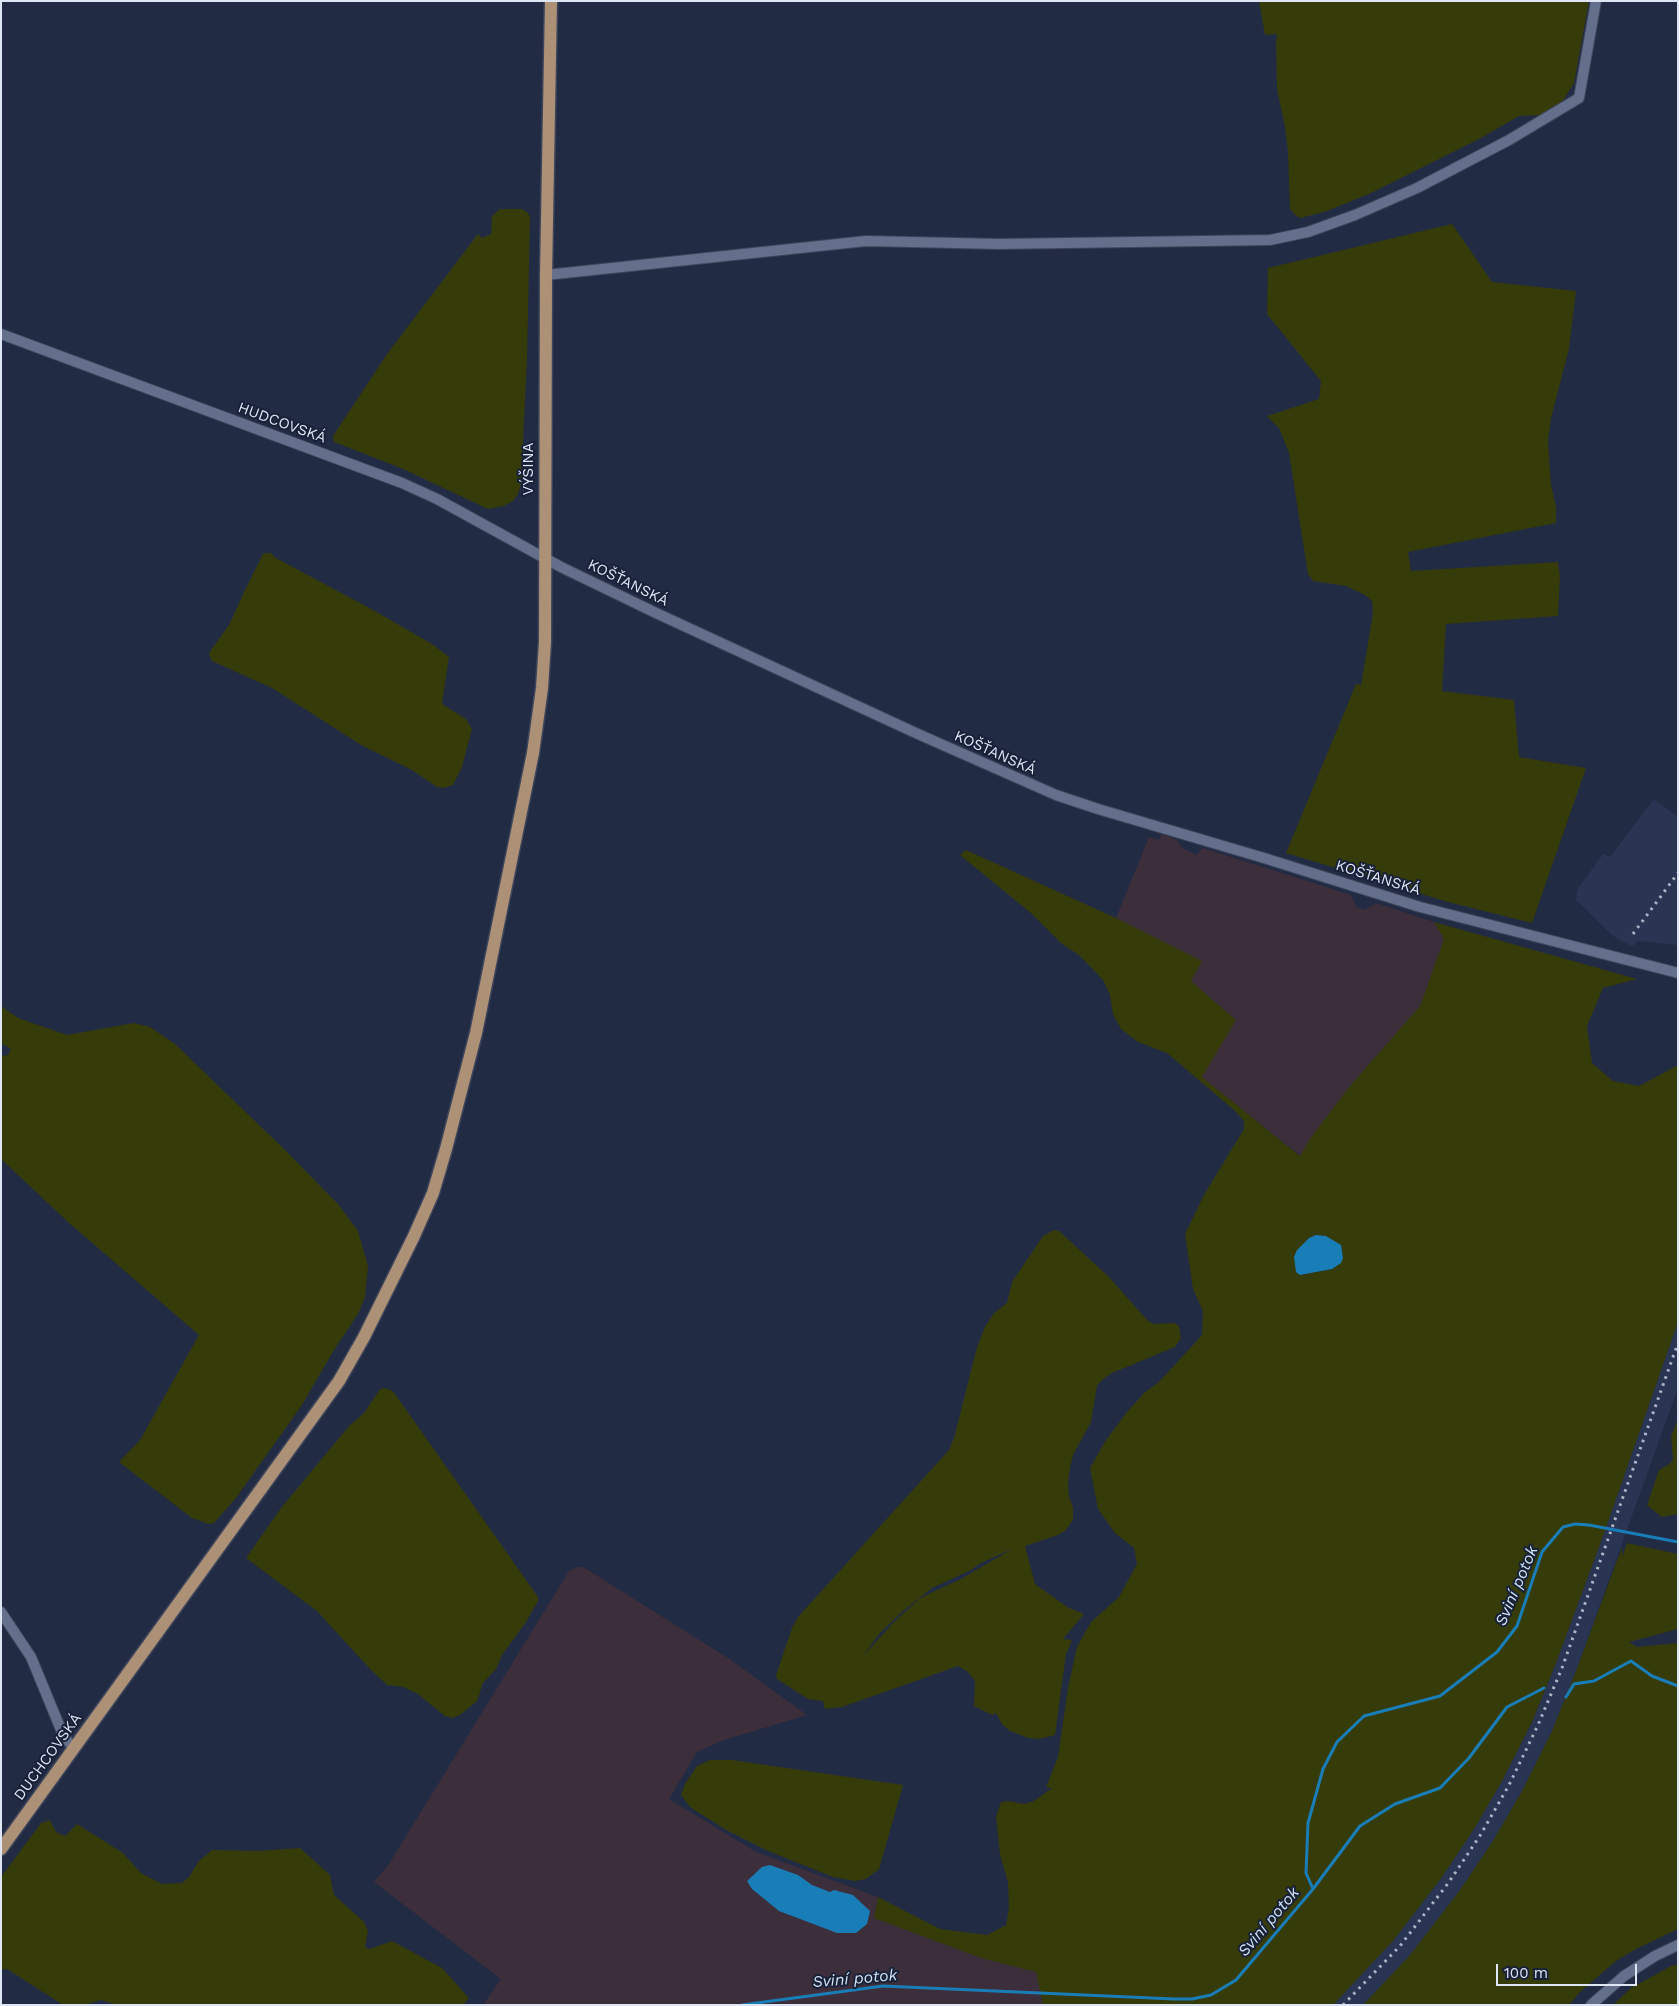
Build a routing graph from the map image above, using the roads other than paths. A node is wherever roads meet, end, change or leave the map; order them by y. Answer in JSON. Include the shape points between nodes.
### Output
{"nodes":[{"id":1,"x":551,"y":1,"type":"edge"},
{"id":2,"x":1596,"y":1,"type":"edge"},
{"id":3,"x":546,"y":275,"type":"junction"},
{"id":4,"x":1,"y":334,"type":"edge"},
{"id":5,"x":544,"y":558,"type":"junction"},
{"id":6,"x":544,"y":664,"type":"joint"},
{"id":7,"x":1678,"y":973,"type":"edge"},
{"id":8,"x":1,"y":1612,"type":"edge"},
{"id":9,"x":74,"y":1748,"type":"junction"},
{"id":10,"x":1,"y":1850,"type":"edge"},
{"id":11,"x":1678,"y":1945,"type":"edge"},
{"id":12,"x":1591,"y":2005,"type":"edge"}],
"edges":[{"from":1,"to":3,"type":"main road","name":"VÝŠINA"},
{"from":2,"to":3,"type":"street","via":[[1579,98],[1509,140],[1417,188],[1356,216],[1308,232],[1270,240],[999,244],[866,241]]},
{"from":3,"to":5,"type":"main road","name":"VÝŠINA"},
{"from":4,"to":5,"type":"street","name":"HUDCOVSKÁ","via":[[402,483]]},
{"from":5,"to":6,"type":"main road","name":"VÝŠINA"},
{"from":5,"to":7,"type":"street","name":"KOŠŤANSKÁ","via":[[656,613],[1039,788],[1098,809],[1457,916]]},
{"from":6,"to":9,"type":"main road","name":"DUCHCOVSKÁ","via":[[536,735],[478,1024],[428,1206],[371,1324],[339,1381]]},
{"from":8,"to":9,"type":"street","via":[[35,1666],[64,1737]]},
{"from":9,"to":10,"type":"main road","name":"DUCHCOVSKÁ"},
{"from":11,"to":12,"type":"street","via":[[1624,1976]]}]}
